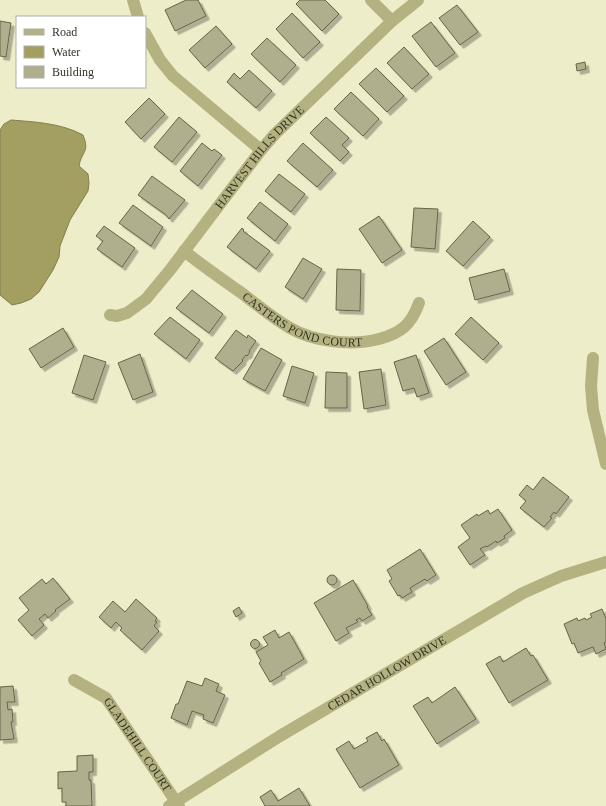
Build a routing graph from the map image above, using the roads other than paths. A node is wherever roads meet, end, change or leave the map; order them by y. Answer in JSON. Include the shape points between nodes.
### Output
{"nodes":[{"id":1,"x":133,"y":0,"type":"edge"},
{"id":2,"x":370,"y":0,"type":"edge"},
{"id":3,"x":418,"y":0,"type":"edge"},
{"id":4,"x":138,"y":16,"type":"edge"},
{"id":5,"x":392,"y":21,"type":"junction"},
{"id":6,"x":146,"y":35,"type":"edge"},
{"id":7,"x":261,"y":150,"type":"junction"},
{"id":8,"x":184,"y":251,"type":"junction"},
{"id":9,"x":419,"y":303,"type":"dead end"},
{"id":10,"x":110,"y":315,"type":"dead end"},
{"id":11,"x":593,"y":358,"type":"dead end"},
{"id":12,"x":606,"y":464,"type":"edge"},
{"id":13,"x":606,"y":562,"type":"edge"},
{"id":14,"x":74,"y":680,"type":"dead end"},
{"id":15,"x":175,"y":804,"type":"edge"}],
"edges":[{"from":1,"to":4,"type":"street"},
{"from":2,"to":5,"type":"street"},
{"from":3,"to":5,"type":"street","name":"HARVEST HILLS DRIVE"},
{"from":5,"to":7,"type":"street","name":"HARVEST HILLS DRIVE"},
{"from":6,"to":7,"type":"street","via":[[160,60],[173,76]]},
{"from":7,"to":8,"type":"street","name":"HARVEST HILLS DRIVE"},
{"from":8,"to":9,"type":"street","name":"CASTERS POND COURT","via":[[291,329],[326,340],[360,342],[389,336],[406,326]]},
{"from":8,"to":10,"type":"street","name":"HARVEST HILLS DRIVE","via":[[146,299],[127,314]]},
{"from":11,"to":12,"type":"street","via":[[591,386]]},
{"from":13,"to":15,"type":"street","name":"CEDAR HOLLOW DRIVE","via":[[561,576],[523,594],[280,736]]},
{"from":14,"to":15,"type":"street","name":"GLADEHILL COURT","via":[[106,698]]}]}
